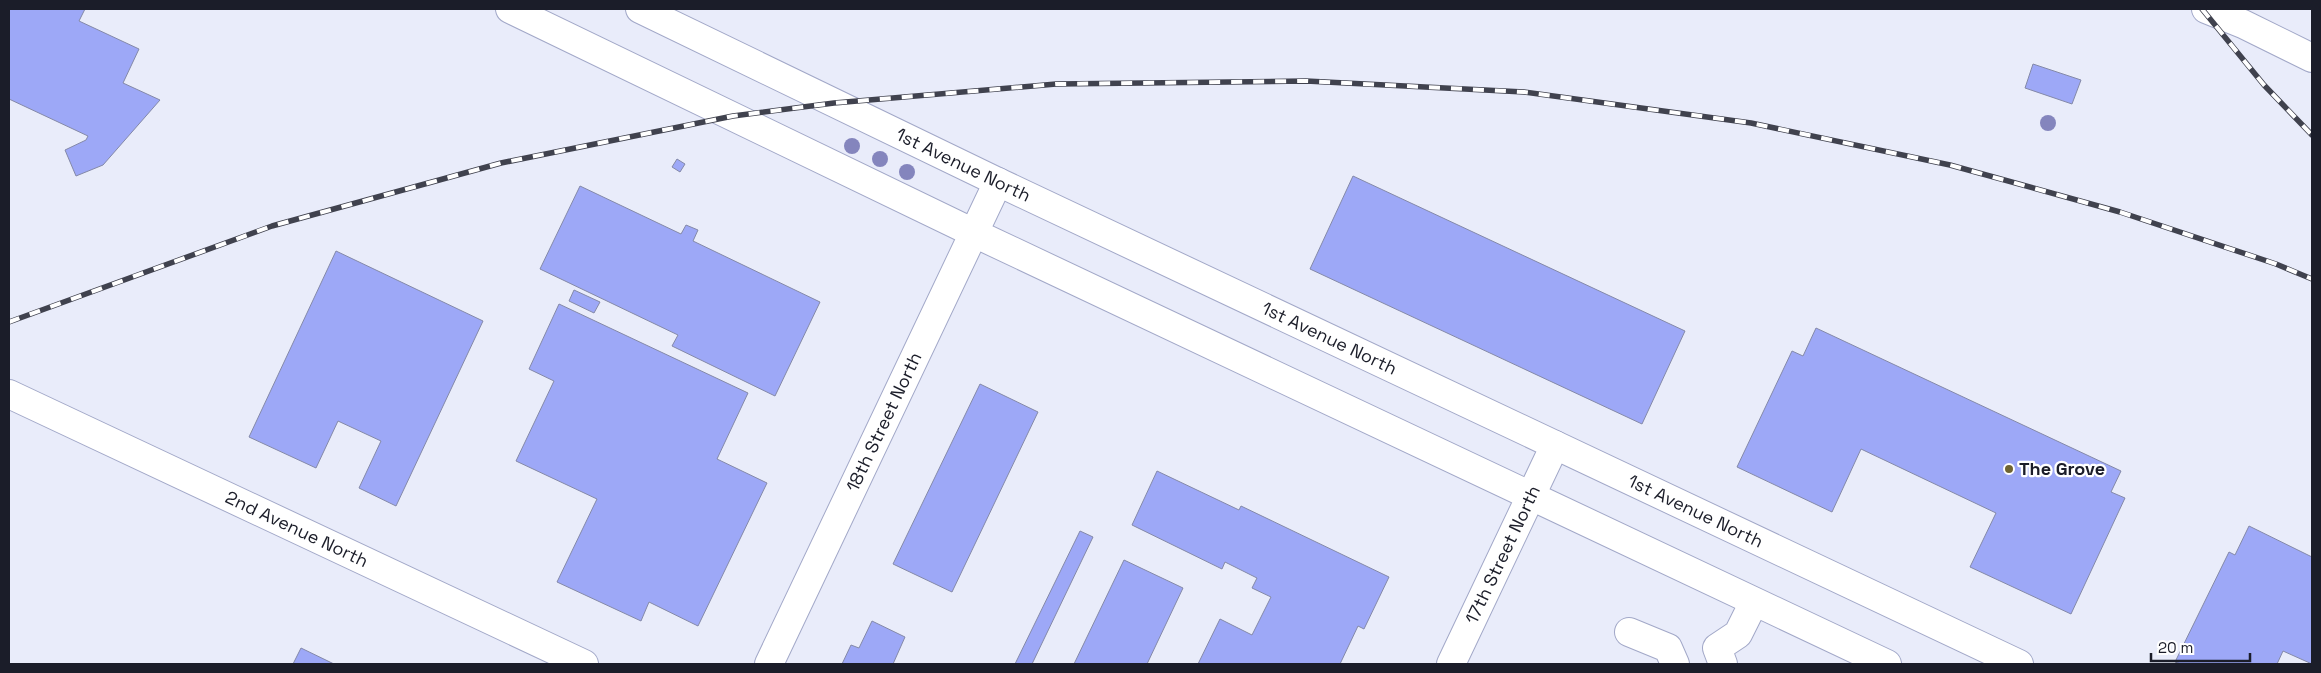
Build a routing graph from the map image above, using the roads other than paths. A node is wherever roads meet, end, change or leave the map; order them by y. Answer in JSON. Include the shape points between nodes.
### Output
{"nodes":[{"id":1,"x":510,"y":9,"type":"edge"},
{"id":2,"x":640,"y":9,"type":"edge"},
{"id":3,"x":2206,"y":9,"type":"edge"},
{"id":4,"x":541,"y":15,"type":"edge"},
{"id":5,"x":2312,"y":58,"type":"edge"},
{"id":6,"x":998,"y":182,"type":"junction"},
{"id":7,"x":974,"y":233,"type":"junction"},
{"id":8,"x":9,"y":394,"type":"edge"},
{"id":9,"x":1555,"y":445,"type":"junction"},
{"id":10,"x":1531,"y":496,"type":"junction"},
{"id":11,"x":1754,"y":602,"type":"junction"},
{"id":12,"x":1629,"y":632,"type":"dead end"},
{"id":13,"x":584,"y":664,"type":"edge"},
{"id":14,"x":770,"y":664,"type":"edge"},
{"id":15,"x":1451,"y":664,"type":"edge"},
{"id":16,"x":1675,"y":664,"type":"edge"},
{"id":17,"x":1723,"y":664,"type":"edge"},
{"id":18,"x":1887,"y":664,"type":"edge"},
{"id":19,"x":2019,"y":664,"type":"edge"}],
"edges":[{"from":1,"to":4,"type":"main road"},
{"from":2,"to":6,"type":"main road","name":"1st Avenue North"},
{"from":3,"to":5,"type":"main road"},
{"from":4,"to":7,"type":"main road"},
{"from":6,"to":7,"type":"main road","name":"18th Street North"},
{"from":6,"to":9,"type":"main road","name":"1st Avenue North"},
{"from":7,"to":10,"type":"main road"},
{"from":7,"to":14,"type":"main road","name":"18th Street North"},
{"from":8,"to":13,"type":"main road","name":"2nd Avenue North"},
{"from":9,"to":10,"type":"main road","name":"17th Street North"},
{"from":9,"to":19,"type":"main road","name":"1st Avenue North"},
{"from":10,"to":11,"type":"main road"},
{"from":10,"to":15,"type":"main road","name":"17th Street North"},
{"from":11,"to":17,"type":"main road","via":[[1738,634],[1717,648]]},
{"from":11,"to":18,"type":"main road"},
{"from":12,"to":16,"type":"main road","via":[[1668,648]]}]}
